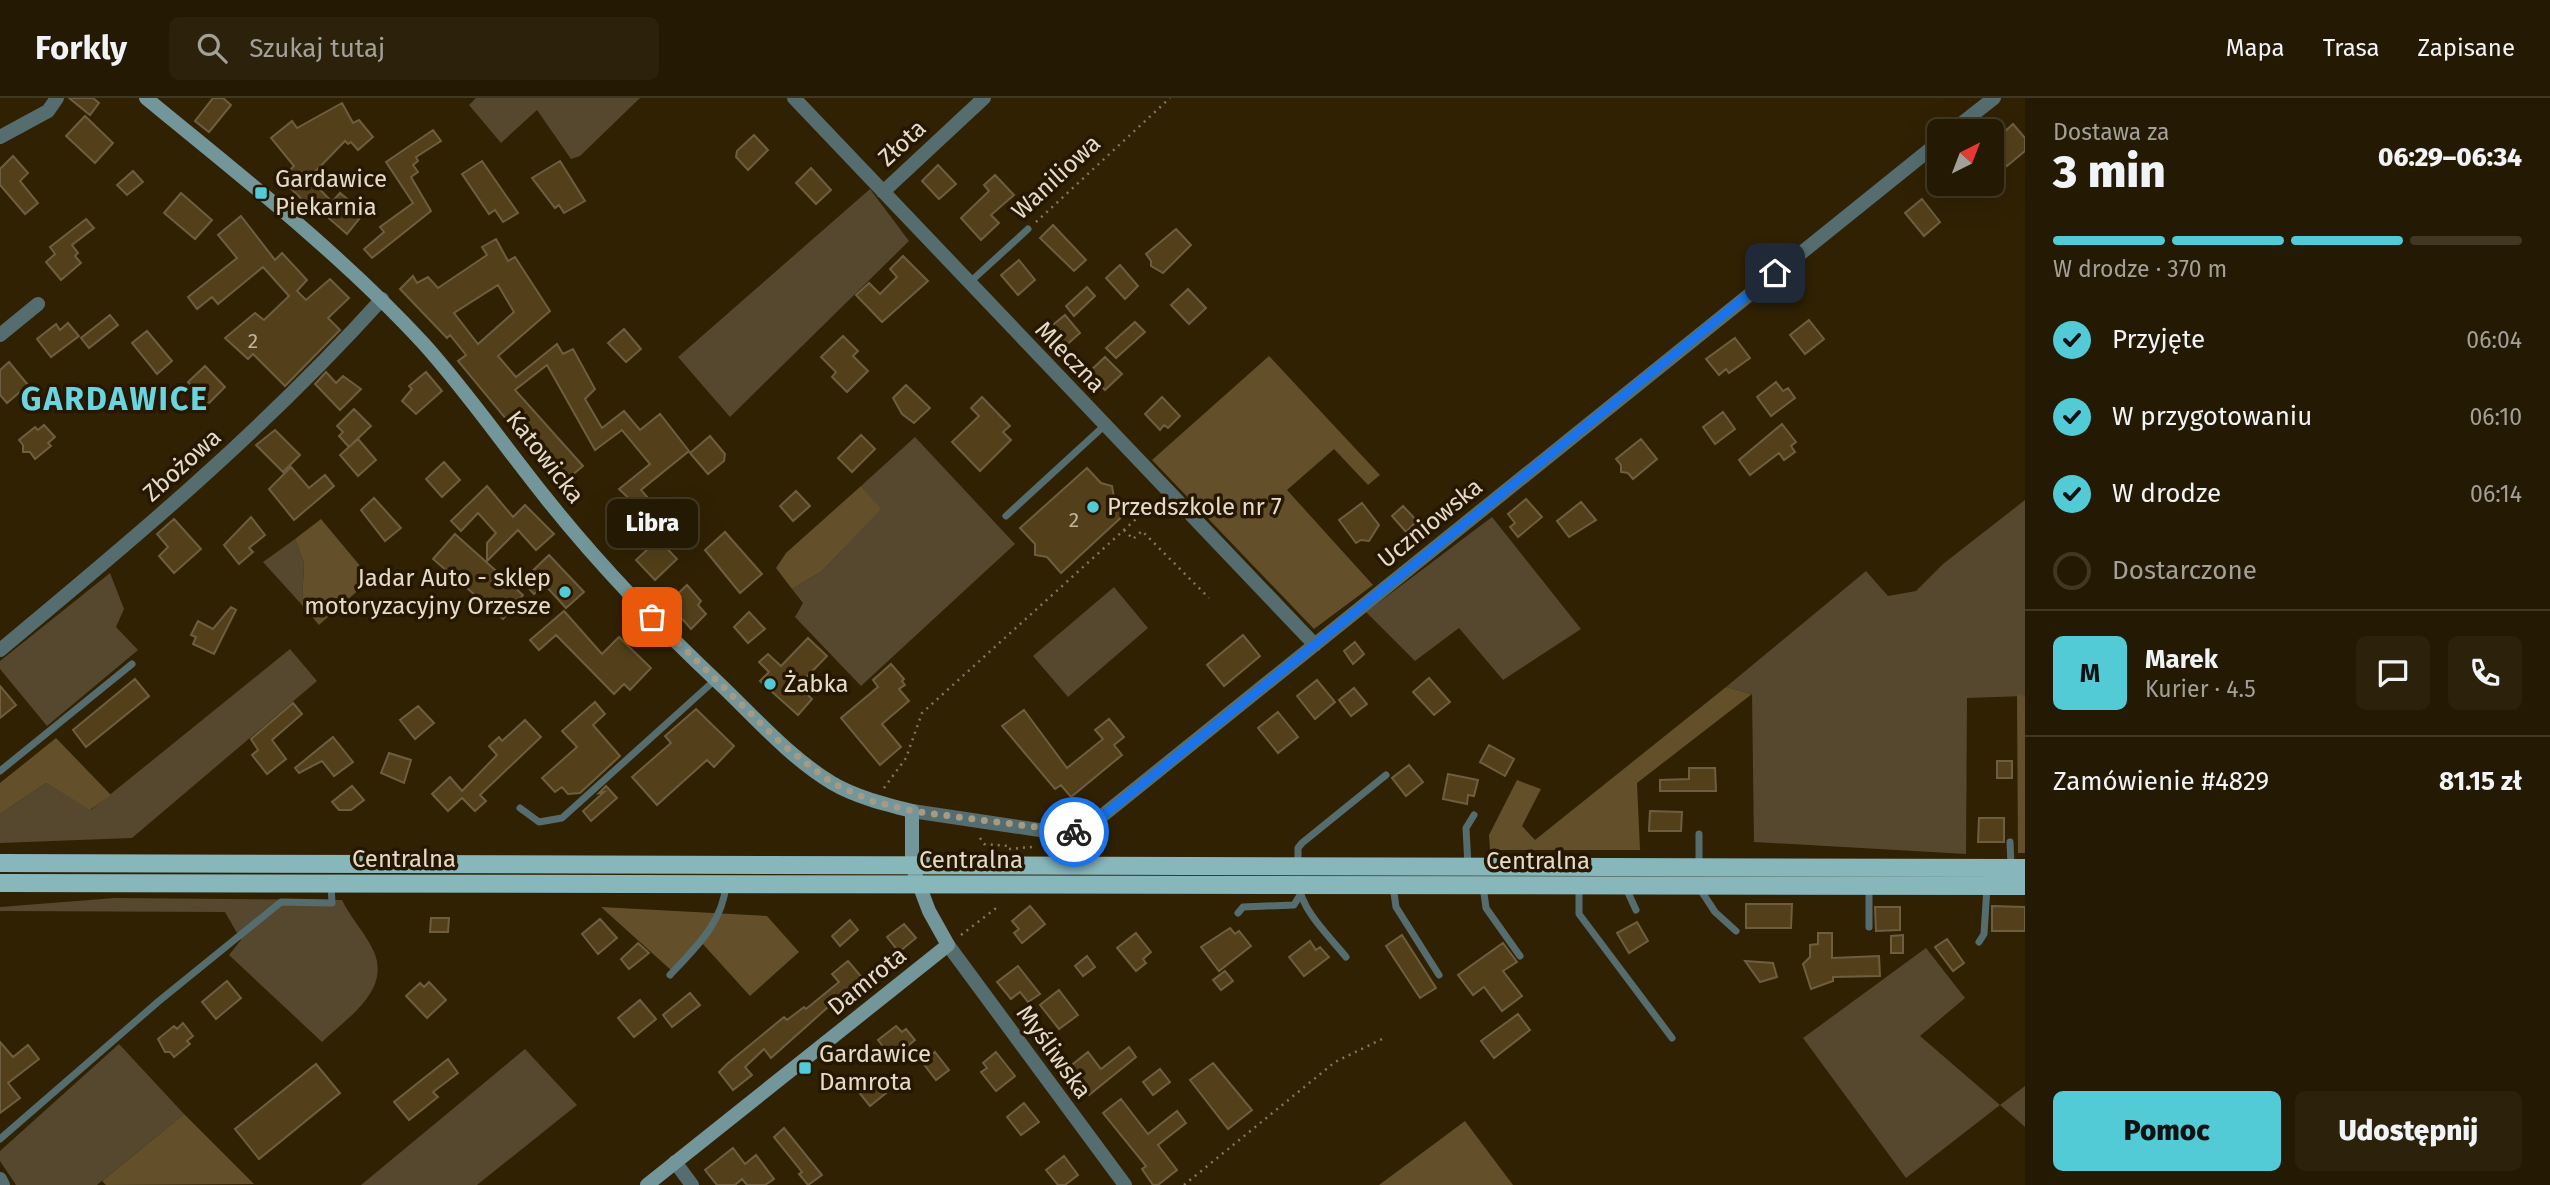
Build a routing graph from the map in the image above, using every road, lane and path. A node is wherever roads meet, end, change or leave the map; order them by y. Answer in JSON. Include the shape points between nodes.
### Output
{"nodes":[{"id":1,"x":57,"y":98,"type":"edge"},
{"id":2,"x":146,"y":98,"type":"edge"},
{"id":3,"x":794,"y":98,"type":"edge"},
{"id":4,"x":984,"y":98,"type":"edge"},
{"id":5,"x":1170,"y":98,"type":"edge"},
{"id":6,"x":1994,"y":98,"type":"edge"},
{"id":7,"x":1967,"y":119,"type":"edge"},
{"id":8,"x":0,"y":137,"type":"edge"},
{"id":9,"x":1927,"y":152,"type":"edge"},
{"id":10,"x":883,"y":192,"type":"junction"},
{"id":11,"x":1028,"y":229,"type":"joint"},
{"id":12,"x":969,"y":284,"type":"junction"},
{"id":13,"x":382,"y":299,"type":"junction"},
{"id":14,"x":38,"y":304,"type":"dead end"},
{"id":15,"x":0,"y":335,"type":"edge"},
{"id":16,"x":1104,"y":426,"type":"junction"},
{"id":17,"x":1167,"y":490,"type":"junction"},
{"id":18,"x":1006,"y":516,"type":"dead end"},
{"id":19,"x":1124,"y":530,"type":"junction"},
{"id":20,"x":1209,"y":598,"type":"dead end"},
{"id":21,"x":1314,"y":645,"type":"junction"},
{"id":22,"x":0,"y":650,"type":"edge"},
{"id":23,"x":132,"y":664,"type":"dead end"},
{"id":24,"x":715,"y":680,"type":"junction"},
{"id":25,"x":0,"y":771,"type":"edge"},
{"id":26,"x":1386,"y":775,"type":"dead end"},
{"id":27,"x":891,"y":794,"type":"dead end"},
{"id":28,"x":520,"y":808,"type":"dead end"},
{"id":29,"x":912,"y":811,"type":"junction"},
{"id":30,"x":1474,"y":816,"type":"dead end"},
{"id":31,"x":1699,"y":834,"type":"dead end"},
{"id":32,"x":2010,"y":842,"type":"dead end"},
{"id":33,"x":0,"y":863,"type":"edge"},
{"id":34,"x":912,"y":866,"type":"junction"},
{"id":35,"x":1298,"y":866,"type":"junction"},
{"id":36,"x":1468,"y":867,"type":"junction"},
{"id":37,"x":2018,"y":868,"type":"edge"},
{"id":38,"x":1698,"y":876,"type":"junction"},
{"id":39,"x":0,"y":883,"type":"edge"},
{"id":40,"x":331,"y":884,"type":"junction"},
{"id":41,"x":726,"y":884,"type":"junction"},
{"id":42,"x":920,"y":885,"type":"junction"},
{"id":43,"x":1393,"y":885,"type":"junction"},
{"id":44,"x":1483,"y":885,"type":"junction"},
{"id":45,"x":1579,"y":886,"type":"junction"},
{"id":46,"x":1625,"y":886,"type":"junction"},
{"id":47,"x":1869,"y":886,"type":"junction"},
{"id":48,"x":1987,"y":886,"type":"junction"},
{"id":49,"x":2025,"y":886,"type":"edge"},
{"id":50,"x":1300,"y":890,"type":"junction"},
{"id":51,"x":1636,"y":910,"type":"dead end"},
{"id":52,"x":1238,"y":913,"type":"dead end"},
{"id":53,"x":1868,"y":927,"type":"dead end"},
{"id":54,"x":1736,"y":931,"type":"dead end"},
{"id":55,"x":1979,"y":943,"type":"dead end"},
{"id":56,"x":948,"y":945,"type":"junction"},
{"id":57,"x":1520,"y":956,"type":"dead end"},
{"id":58,"x":1346,"y":957,"type":"dead end"},
{"id":59,"x":670,"y":975,"type":"dead end"},
{"id":60,"x":1439,"y":975,"type":"dead end"},
{"id":61,"x":1672,"y":1038,"type":"dead end"},
{"id":62,"x":1382,"y":1039,"type":"dead end"},
{"id":63,"x":0,"y":1139,"type":"edge"},
{"id":64,"x":675,"y":1163,"type":"junction"},
{"id":65,"x":0,"y":1180,"type":"edge"},
{"id":66,"x":4,"y":1185,"type":"edge"},
{"id":67,"x":647,"y":1185,"type":"edge"},
{"id":68,"x":692,"y":1185,"type":"edge"},
{"id":69,"x":1125,"y":1185,"type":"edge"},
{"id":70,"x":1184,"y":1185,"type":"edge"}],
"edges":[{"from":1,"to":8,"type":"street","via":[[48,111]]},
{"from":2,"to":13,"type":"street","name":"Katowicka","via":[[328,248]]},
{"from":3,"to":10,"type":"street","name":"Mleczna"},
{"from":4,"to":10,"type":"street","name":"Złota"},
{"from":5,"to":11,"type":"path","name":"Waniliowa"},
{"from":6,"to":7,"type":"street"},
{"from":9,"to":21,"type":"street","name":"Uczniowska"},
{"from":10,"to":12,"type":"street","name":"Mleczna"},
{"from":11,"to":12,"type":"lane","name":"Waniliowa"},
{"from":12,"to":16,"type":"street","name":"Mleczna"},
{"from":13,"to":22,"type":"street","name":"Zbożowa","via":[[287,401],[204,478]]},
{"from":13,"to":24,"type":"street","name":"Katowicka","via":[[465,393],[605,568]]},
{"from":14,"to":15,"type":"street"},
{"from":16,"to":17,"type":"street","name":"Mleczna"},
{"from":16,"to":18,"type":"lane"},
{"from":17,"to":19,"type":"path"},
{"from":17,"to":21,"type":"street","name":"Mleczna"},
{"from":19,"to":20,"type":"path","via":[[1133,539],[1142,531]]},
{"from":19,"to":27,"type":"path","via":[[922,713],[906,758],[881,792]]},
{"from":21,"to":29,"type":"street","name":"Uczniowska","via":[[1087,828],[1066,834]]},
{"from":23,"to":25,"type":"lane"},
{"from":24,"to":28,"type":"lane","via":[[562,818],[539,822]]},
{"from":24,"to":29,"type":"street","name":"Katowicka","via":[[783,745],[832,783],[872,801]]},
{"from":26,"to":35,"type":"lane","via":[[1302,843]]},
{"from":29,"to":34,"type":"street"},
{"from":30,"to":36,"type":"lane","via":[[1466,828]]},
{"from":31,"to":38,"type":"lane"},
{"from":32,"to":37,"type":"lane"},
{"from":33,"to":34,"type":"main road","name":"Centralna"},
{"from":34,"to":35,"type":"main road","name":"Centralna"},
{"from":34,"to":42,"type":"street"},
{"from":35,"to":36,"type":"main road","name":"Centralna"},
{"from":36,"to":38,"type":"main road","name":"Centralna"},
{"from":37,"to":38,"type":"main road","name":"Centralna"},
{"from":38,"to":46,"type":"main road","name":"Centralna"},
{"from":38,"to":47,"type":"main road","name":"Centralna"},
{"from":38,"to":54,"type":"lane","via":[[1715,912]]},
{"from":39,"to":40,"type":"main road","name":"Centralna"},
{"from":40,"to":41,"type":"main road","name":"Centralna"},
{"from":40,"to":63,"type":"lane","via":[[332,903],[281,902]]},
{"from":41,"to":42,"type":"main road","name":"Centralna"},
{"from":41,"to":59,"type":"lane","via":[[717,919]]},
{"from":42,"to":50,"type":"main road","name":"Centralna"},
{"from":42,"to":56,"type":"street"},
{"from":43,"to":44,"type":"main road","name":"Centralna"},
{"from":43,"to":50,"type":"main road","name":"Centralna"},
{"from":43,"to":60,"type":"lane","via":[[1396,907]]},
{"from":44,"to":45,"type":"main road","name":"Centralna"},
{"from":44,"to":57,"type":"lane","via":[[1486,908]]},
{"from":45,"to":46,"type":"main road","name":"Centralna"},
{"from":45,"to":61,"type":"lane","via":[[1579,914]]},
{"from":46,"to":51,"type":"lane"},
{"from":47,"to":48,"type":"main road","name":"Centralna"},
{"from":47,"to":53,"type":"lane"},
{"from":48,"to":49,"type":"main road","name":"Centralna"},
{"from":48,"to":55,"type":"lane","via":[[1984,934]]},
{"from":50,"to":52,"type":"lane","via":[[1294,905],[1243,907]]},
{"from":50,"to":58,"type":"lane"},
{"from":56,"to":64,"type":"street","name":"Damrota"},
{"from":56,"to":69,"type":"street","name":"Myśliwska"},
{"from":62,"to":70,"type":"path","via":[[1335,1062]]},
{"from":64,"to":67,"type":"street","name":"Damrota"},
{"from":64,"to":68,"type":"street"},
{"from":65,"to":66,"type":"street"}]}
